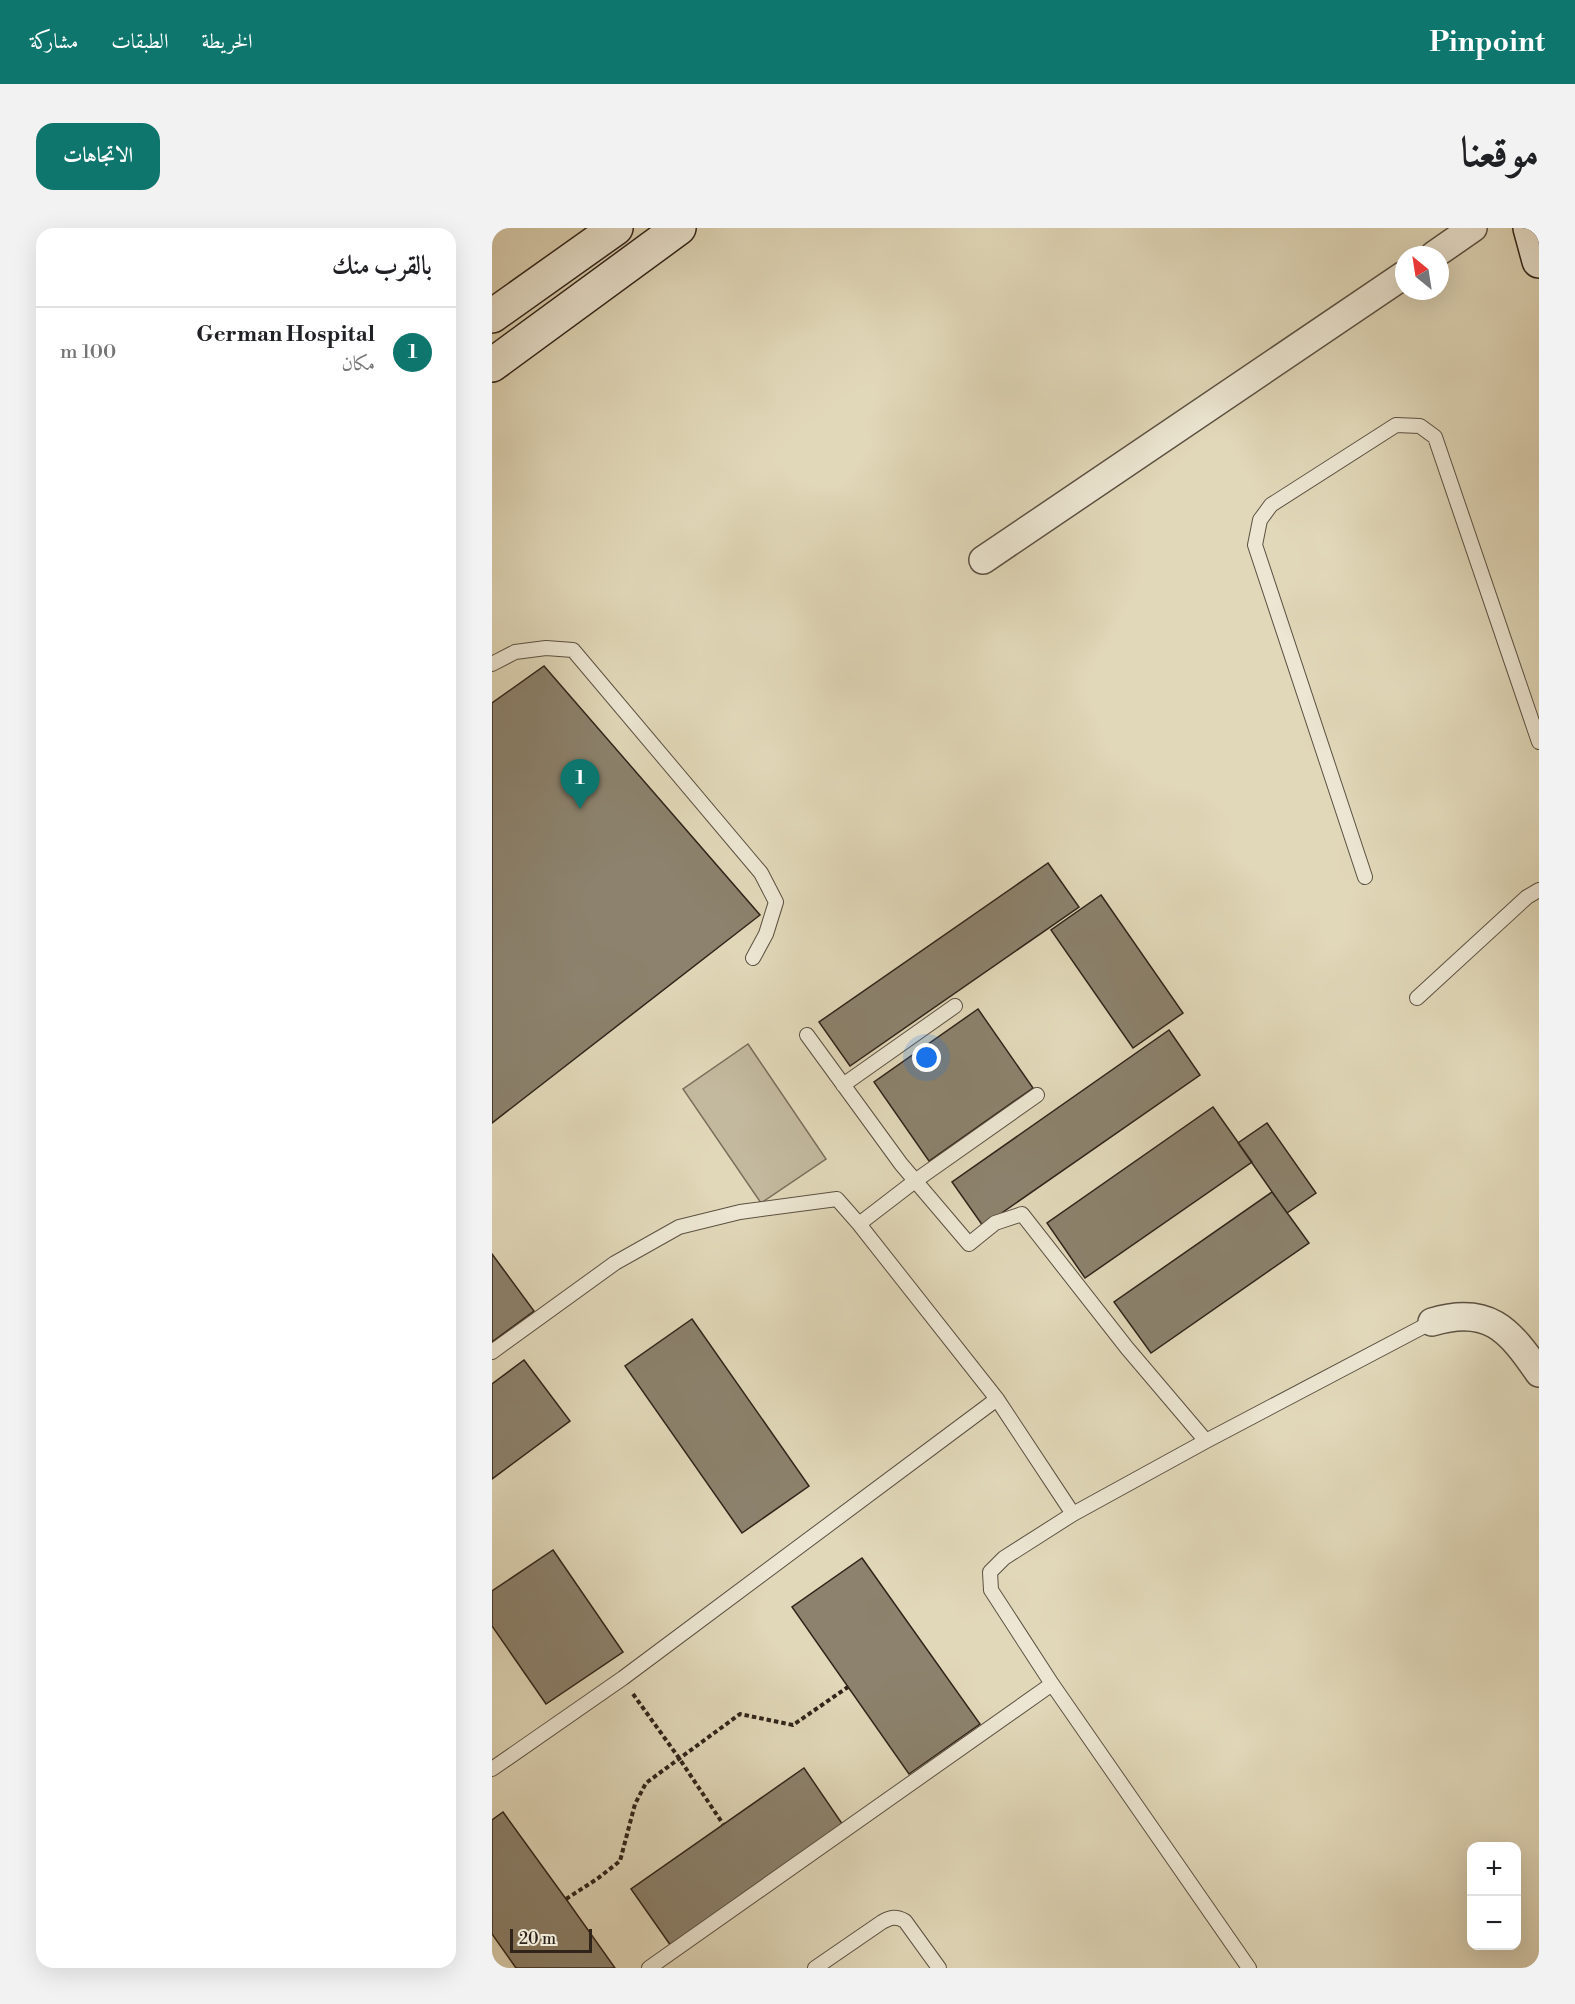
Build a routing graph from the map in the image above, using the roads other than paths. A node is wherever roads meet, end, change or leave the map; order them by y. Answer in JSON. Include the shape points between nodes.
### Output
{"nodes":[{"id":1,"x":615,"y":228,"type":"edge"},
{"id":2,"x":679,"y":228,"type":"edge"},
{"id":3,"x":1473,"y":228,"type":"edge"},
{"id":4,"x":1530,"y":228,"type":"edge"},
{"id":5,"x":1447,"y":246,"type":"edge"},
{"id":6,"x":1539,"y":261,"type":"edge"},
{"id":7,"x":1395,"y":281,"type":"edge"},
{"id":8,"x":492,"y":316,"type":"edge"},
{"id":9,"x":492,"y":365,"type":"edge"},
{"id":10,"x":983,"y":560,"type":"dead end"},
{"id":11,"x":492,"y":664,"type":"edge"},
{"id":12,"x":1539,"y":741,"type":"edge"},
{"id":13,"x":1365,"y":877,"type":"dead end"},
{"id":14,"x":1539,"y":890,"type":"edge"},
{"id":15,"x":753,"y":958,"type":"dead end"},
{"id":16,"x":1417,"y":998,"type":"dead end"},
{"id":17,"x":955,"y":1006,"type":"dead end"},
{"id":18,"x":807,"y":1035,"type":"dead end"},
{"id":19,"x":843,"y":1085,"type":"junction"},
{"id":20,"x":1037,"y":1095,"type":"dead end"},
{"id":21,"x":915,"y":1181,"type":"junction"},
{"id":22,"x":859,"y":1224,"type":"junction"},
{"id":23,"x":1432,"y":1322,"type":"joint"},
{"id":24,"x":492,"y":1352,"type":"edge"},
{"id":25,"x":1539,"y":1373,"type":"edge"},
{"id":26,"x":997,"y":1399,"type":"junction"},
{"id":27,"x":1206,"y":1441,"type":"junction"},
{"id":28,"x":1073,"y":1514,"type":"junction"},
{"id":29,"x":1052,"y":1683,"type":"junction"},
{"id":30,"x":492,"y":1769,"type":"edge"},
{"id":31,"x":649,"y":1968,"type":"edge"},
{"id":32,"x":815,"y":1968,"type":"edge"},
{"id":33,"x":939,"y":1968,"type":"edge"},
{"id":34,"x":1249,"y":1968,"type":"edge"}],
"edges":[{"from":1,"to":8,"type":"street"},
{"from":2,"to":9,"type":"street"},
{"from":3,"to":5,"type":"street"},
{"from":4,"to":6,"type":"street"},
{"from":7,"to":10,"type":"street"},
{"from":11,"to":15,"type":"lane","via":[[515,652],[573,650],[761,873],[776,902]]},
{"from":12,"to":13,"type":"lane","via":[[1435,438],[1420,426],[1396,425],[1271,505],[1260,520],[1255,545]]},
{"from":14,"to":16,"type":"lane"},
{"from":17,"to":19,"type":"lane"},
{"from":18,"to":19,"type":"lane"},
{"from":19,"to":21,"type":"lane"},
{"from":20,"to":21,"type":"lane"},
{"from":21,"to":22,"type":"lane"},
{"from":21,"to":27,"type":"lane","via":[[969,1244],[995,1223],[1022,1214]]},
{"from":22,"to":24,"type":"lane","via":[[837,1199],[740,1212],[679,1227],[615,1263]]},
{"from":22,"to":26,"type":"lane"},
{"from":23,"to":25,"type":"street","via":[[1463,1316],[1495,1324],[1520,1344]]},
{"from":23,"to":27,"type":"lane"},
{"from":26,"to":28,"type":"lane"},
{"from":26,"to":30,"type":"lane","via":[[623,1678]]},
{"from":27,"to":28,"type":"lane"},
{"from":28,"to":29,"type":"lane","via":[[1004,1558],[990,1572],[991,1590]]},
{"from":29,"to":31,"type":"lane"},
{"from":29,"to":34,"type":"lane"},
{"from":32,"to":33,"type":"lane","via":[[882,1922],[897,1917],[905,1921]]}]}
